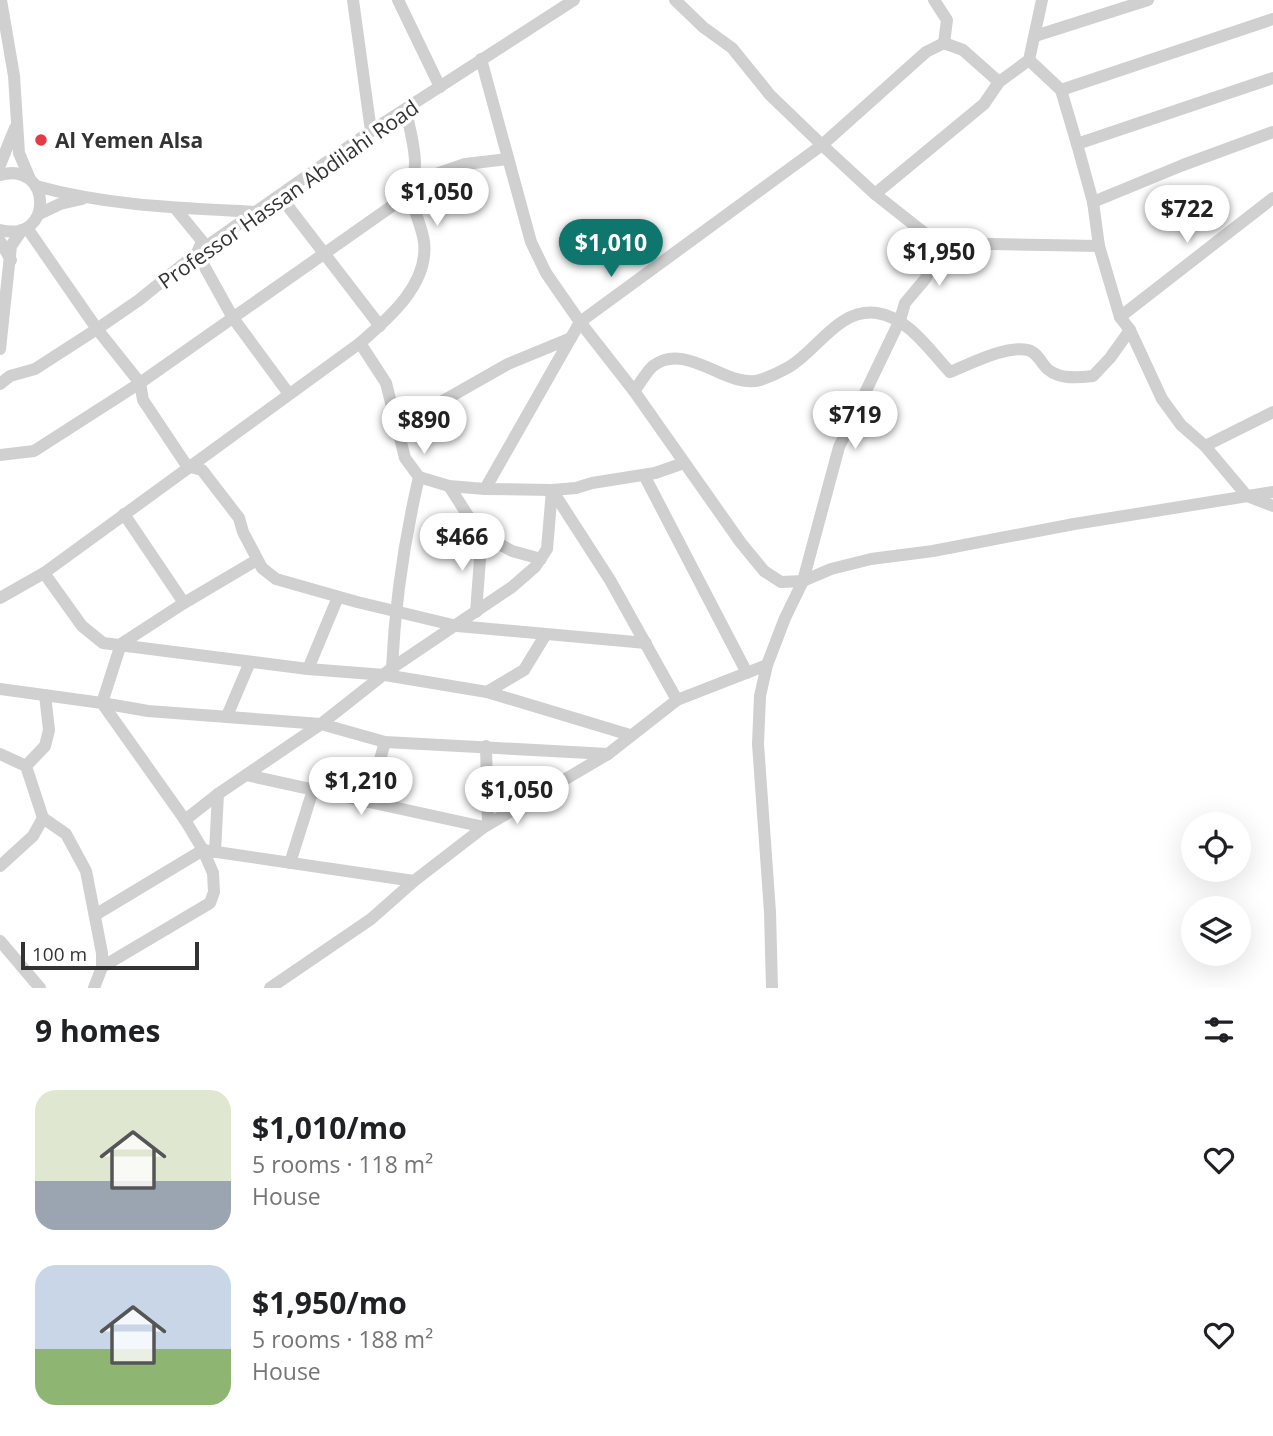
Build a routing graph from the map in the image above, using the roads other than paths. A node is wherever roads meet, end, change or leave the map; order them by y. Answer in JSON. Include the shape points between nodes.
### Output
{"nodes":[{"id":1,"x":1,"y":0,"type":"edge"},
{"id":2,"x":353,"y":0,"type":"edge"},
{"id":3,"x":398,"y":0,"type":"edge"},
{"id":4,"x":574,"y":0,"type":"edge"},
{"id":5,"x":675,"y":0,"type":"edge"},
{"id":6,"x":934,"y":0,"type":"edge"},
{"id":7,"x":1042,"y":0,"type":"edge"},
{"id":8,"x":1148,"y":0,"type":"edge"},
{"id":9,"x":1273,"y":19,"type":"edge"},
{"id":10,"x":1034,"y":36,"type":"junction"},
{"id":11,"x":944,"y":43,"type":"junction"},
{"id":12,"x":5,"y":47,"type":"edge"},
{"id":13,"x":481,"y":59,"type":"junction"},
{"id":14,"x":1029,"y":60,"type":"junction"},
{"id":15,"x":1273,"y":78,"type":"edge"},
{"id":16,"x":999,"y":82,"type":"junction"},
{"id":17,"x":440,"y":87,"type":"junction"},
{"id":18,"x":1061,"y":90,"type":"junction"},
{"id":19,"x":405,"y":110,"type":"junction"},
{"id":20,"x":18,"y":121,"type":"junction"},
{"id":21,"x":371,"y":131,"type":"junction"},
{"id":22,"x":1273,"y":132,"type":"edge"},
{"id":23,"x":1077,"y":144,"type":"junction"},
{"id":24,"x":822,"y":145,"type":"junction"},
{"id":25,"x":508,"y":159,"type":"junction"},
{"id":26,"x":0,"y":166,"type":"edge"},
{"id":27,"x":0,"y":175,"type":"edge"},
{"id":28,"x":33,"y":183,"type":"junction"},
{"id":29,"x":411,"y":194,"type":"junction"},
{"id":30,"x":875,"y":194,"type":"junction"},
{"id":31,"x":280,"y":196,"type":"junction"},
{"id":32,"x":86,"y":198,"type":"junction"},
{"id":33,"x":1273,"y":198,"type":"edge"},
{"id":34,"x":1093,"y":202,"type":"junction"},
{"id":35,"x":175,"y":208,"type":"junction"},
{"id":36,"x":256,"y":212,"type":"junction"},
{"id":37,"x":39,"y":214,"type":"junction"},
{"id":38,"x":24,"y":229,"type":"junction"},
{"id":39,"x":0,"y":230,"type":"edge"},
{"id":40,"x":0,"y":241,"type":"edge"},
{"id":41,"x":937,"y":243,"type":"junction"},
{"id":42,"x":1099,"y":246,"type":"junction"},
{"id":43,"x":197,"y":253,"type":"junction"},
{"id":44,"x":324,"y":255,"type":"junction"},
{"id":45,"x":11,"y":260,"type":"junction"},
{"id":46,"x":1120,"y":317,"type":"junction"},
{"id":47,"x":233,"y":318,"type":"junction"},
{"id":48,"x":900,"y":320,"type":"junction"},
{"id":49,"x":580,"y":322,"type":"junction"},
{"id":50,"x":380,"y":326,"type":"junction"},
{"id":51,"x":97,"y":329,"type":"junction"},
{"id":52,"x":1130,"y":330,"type":"junction"},
{"id":53,"x":571,"y":338,"type":"junction"},
{"id":54,"x":360,"y":343,"type":"junction"},
{"id":55,"x":0,"y":349,"type":"edge"},
{"id":56,"x":140,"y":383,"type":"junction"},
{"id":57,"x":0,"y":384,"type":"edge"},
{"id":58,"x":634,"y":391,"type":"junction"},
{"id":59,"x":289,"y":394,"type":"junction"},
{"id":60,"x":1273,"y":412,"type":"edge"},
{"id":61,"x":397,"y":427,"type":"junction"},
{"id":62,"x":1205,"y":446,"type":"junction"},
{"id":63,"x":0,"y":455,"type":"edge"},
{"id":64,"x":684,"y":463,"type":"junction"},
{"id":65,"x":187,"y":466,"type":"junction"},
{"id":66,"x":644,"y":475,"type":"junction"},
{"id":67,"x":419,"y":477,"type":"junction"},
{"id":68,"x":449,"y":486,"type":"junction"},
{"id":69,"x":485,"y":489,"type":"junction"},
{"id":70,"x":552,"y":490,"type":"junction"},
{"id":71,"x":1273,"y":492,"type":"edge"},
{"id":72,"x":1247,"y":496,"type":"junction"},
{"id":73,"x":1273,"y":506,"type":"edge"},
{"id":74,"x":124,"y":514,"type":"junction"},
{"id":75,"x":479,"y":533,"type":"junction"},
{"id":76,"x":541,"y":559,"type":"junction"},
{"id":77,"x":257,"y":560,"type":"junction"},
{"id":78,"x":44,"y":573,"type":"junction"},
{"id":79,"x":803,"y":581,"type":"junction"},
{"id":80,"x":338,"y":597,"type":"junction"},
{"id":81,"x":0,"y":598,"type":"edge"},
{"id":82,"x":184,"y":603,"type":"junction"},
{"id":83,"x":395,"y":611,"type":"junction"},
{"id":84,"x":476,"y":612,"type":"junction"},
{"id":85,"x":457,"y":626,"type":"junction"},
{"id":86,"x":546,"y":634,"type":"junction"},
{"id":87,"x":646,"y":643,"type":"junction"},
{"id":88,"x":121,"y":645,"type":"junction"},
{"id":89,"x":250,"y":662,"type":"junction"},
{"id":90,"x":767,"y":665,"type":"junction"},
{"id":91,"x":308,"y":669,"type":"junction"},
{"id":92,"x":389,"y":672,"type":"junction"},
{"id":93,"x":747,"y":673,"type":"junction"},
{"id":94,"x":0,"y":689,"type":"edge"},
{"id":95,"x":487,"y":692,"type":"junction"},
{"id":96,"x":46,"y":695,"type":"junction"},
{"id":97,"x":677,"y":700,"type":"junction"},
{"id":98,"x":102,"y":703,"type":"junction"},
{"id":99,"x":227,"y":716,"type":"junction"},
{"id":100,"x":321,"y":724,"type":"junction"},
{"id":101,"x":631,"y":734,"type":"junction"},
{"id":102,"x":385,"y":742,"type":"junction"},
{"id":103,"x":486,"y":746,"type":"junction"},
{"id":104,"x":0,"y":754,"type":"edge"},
{"id":105,"x":608,"y":754,"type":"junction"},
{"id":106,"x":26,"y":766,"type":"junction"},
{"id":107,"x":246,"y":775,"type":"junction"},
{"id":108,"x":313,"y":790,"type":"junction"},
{"id":109,"x":218,"y":794,"type":"junction"},
{"id":110,"x":368,"y":802,"type":"junction"},
{"id":111,"x":43,"y":818,"type":"junction"},
{"id":112,"x":185,"y":820,"type":"junction"},
{"id":113,"x":486,"y":826,"type":"junction"},
{"id":114,"x":209,"y":851,"type":"junction"},
{"id":115,"x":290,"y":863,"type":"junction"},
{"id":116,"x":0,"y":866,"type":"edge"},
{"id":117,"x":414,"y":881,"type":"junction"},
{"id":118,"x":94,"y":915,"type":"junction"},
{"id":119,"x":0,"y":941,"type":"edge"},
{"id":120,"x":102,"y":967,"type":"junction"},
{"id":121,"x":40,"y":988,"type":"edge"},
{"id":122,"x":94,"y":988,"type":"edge"},
{"id":123,"x":270,"y":988,"type":"edge"},
{"id":124,"x":772,"y":988,"type":"edge"}],
"edges":[{"from":1,"to":12,"type":"street"},
{"from":2,"to":21,"type":"street"},
{"from":3,"to":17,"type":"street"},
{"from":4,"to":13,"type":"street","name":"Professor Hassan Abdilahi Road"},
{"from":5,"to":24,"type":"street","via":[[732,48],[770,95]]},
{"from":6,"to":11,"type":"street","via":[[947,20]]},
{"from":7,"to":10,"type":"street"},
{"from":8,"to":10,"type":"street"},
{"from":9,"to":18,"type":"street"},
{"from":10,"to":14,"type":"street"},
{"from":11,"to":16,"type":"street","via":[[963,50]]},
{"from":11,"to":24,"type":"street","via":[[926,52]]},
{"from":12,"to":20,"type":"street","via":[[14,76]]},
{"from":13,"to":17,"type":"street","name":"Professor Hassan Abdilahi Road"},
{"from":13,"to":25,"type":"street"},
{"from":14,"to":16,"type":"street"},
{"from":14,"to":18,"type":"street"},
{"from":15,"to":23,"type":"street"},
{"from":16,"to":30,"type":"street","via":[[985,104]]},
{"from":17,"to":19,"type":"street","name":"Professor Hassan Abdilahi Road"},
{"from":18,"to":23,"type":"street"},
{"from":19,"to":21,"type":"street","name":"Professor Hassan Abdilahi Road"},
{"from":19,"to":29,"type":"street","via":[[415,163]]},
{"from":20,"to":26,"type":"street"},
{"from":20,"to":28,"type":"street","via":[[19,153]]},
{"from":21,"to":31,"type":"street","name":"Professor Hassan Abdilahi Road"},
{"from":22,"to":34,"type":"street"},
{"from":23,"to":34,"type":"street"},
{"from":24,"to":30,"type":"street"},
{"from":24,"to":49,"type":"street"},
{"from":25,"to":29,"type":"street","via":[[465,164],[439,173]]},
{"from":25,"to":49,"type":"street","via":[[531,242]]},
{"from":27,"to":28,"type":"street","via":[[12,173]]},
{"from":28,"to":32,"type":"street"},
{"from":28,"to":37,"type":"street","via":[[41,204]]},
{"from":29,"to":44,"type":"street"},
{"from":29,"to":50,"type":"street","via":[[424,243],[422,267],[415,284]]},
{"from":30,"to":41,"type":"street"},
{"from":31,"to":36,"type":"street","name":"Professor Hassan Abdilahi Road"},
{"from":31,"to":44,"type":"street"},
{"from":32,"to":35,"type":"street"},
{"from":32,"to":37,"type":"street"},
{"from":33,"to":46,"type":"street"},
{"from":34,"to":42,"type":"street"},
{"from":35,"to":36,"type":"street"},
{"from":35,"to":43,"type":"street","via":[[202,242]]},
{"from":36,"to":43,"type":"street","name":"Professor Hassan Abdilahi Road"},
{"from":37,"to":38,"type":"street"},
{"from":38,"to":39,"type":"street"},
{"from":38,"to":45,"type":"street","via":[[11,246]]},
{"from":38,"to":51,"type":"street"},
{"from":40,"to":45,"type":"street"},
{"from":41,"to":42,"type":"street"},
{"from":41,"to":48,"type":"street","via":[[926,278],[905,303]]},
{"from":42,"to":46,"type":"street"},
{"from":43,"to":47,"type":"street"},
{"from":43,"to":51,"type":"street","name":"Professor Hassan Abdilahi Road"},
{"from":44,"to":47,"type":"street"},
{"from":44,"to":50,"type":"street"},
{"from":45,"to":55,"type":"street"},
{"from":46,"to":52,"type":"street"},
{"from":47,"to":56,"type":"street"},
{"from":47,"to":59,"type":"street"},
{"from":48,"to":52,"type":"street","via":[[950,372],[1011,349],[1030,350],[1045,367],[1063,377],[1093,376]]},
{"from":48,"to":58,"type":"street","via":[[878,313],[851,317],[790,366],[757,381],[729,377],[690,360],[668,360],[654,366]]},
{"from":48,"to":79,"type":"street","via":[[839,447]]},
{"from":49,"to":53,"type":"street"},
{"from":49,"to":58,"type":"street"},
{"from":50,"to":54,"type":"street"},
{"from":51,"to":56,"type":"street"},
{"from":51,"to":57,"type":"street","name":"Professor Hassan Abdilahi Road","via":[[35,369]]},
{"from":52,"to":62,"type":"street","via":[[1162,399],[1181,425]]},
{"from":53,"to":61,"type":"street","via":[[508,364]]},
{"from":53,"to":69,"type":"street"},
{"from":54,"to":59,"type":"street"},
{"from":54,"to":61,"type":"street","via":[[386,383]]},
{"from":56,"to":63,"type":"street","via":[[34,451]]},
{"from":56,"to":65,"type":"street","via":[[143,400]]},
{"from":58,"to":64,"type":"street"},
{"from":59,"to":65,"type":"street"},
{"from":60,"to":62,"type":"street"},
{"from":61,"to":67,"type":"street","via":[[405,458]]},
{"from":62,"to":72,"type":"street"},
{"from":64,"to":66,"type":"street"},
{"from":64,"to":79,"type":"street","via":[[764,571],[781,582]]},
{"from":65,"to":74,"type":"street"},
{"from":65,"to":77,"type":"street","via":[[202,470],[239,518]]},
{"from":66,"to":70,"type":"street"},
{"from":66,"to":93,"type":"street"},
{"from":67,"to":68,"type":"street"},
{"from":67,"to":83,"type":"street"},
{"from":68,"to":69,"type":"street"},
{"from":68,"to":75,"type":"street"},
{"from":69,"to":70,"type":"street"},
{"from":70,"to":76,"type":"street","via":[[547,549]]},
{"from":70,"to":87,"type":"street"},
{"from":71,"to":72,"type":"street"},
{"from":72,"to":73,"type":"street"},
{"from":72,"to":79,"type":"street","via":[[871,559]]},
{"from":74,"to":78,"type":"street"},
{"from":74,"to":82,"type":"street"},
{"from":75,"to":76,"type":"street","via":[[512,551]]},
{"from":75,"to":84,"type":"street"},
{"from":76,"to":84,"type":"street"},
{"from":77,"to":80,"type":"street","via":[[276,579]]},
{"from":77,"to":82,"type":"street"},
{"from":78,"to":81,"type":"street"},
{"from":78,"to":88,"type":"street","via":[[82,626],[103,642]]},
{"from":79,"to":90,"type":"street"},
{"from":80,"to":83,"type":"street"},
{"from":80,"to":91,"type":"street"},
{"from":82,"to":88,"type":"street"},
{"from":83,"to":85,"type":"street"},
{"from":83,"to":92,"type":"street"},
{"from":84,"to":85,"type":"street"},
{"from":85,"to":86,"type":"street"},
{"from":85,"to":92,"type":"street"},
{"from":86,"to":87,"type":"street"},
{"from":86,"to":95,"type":"street","via":[[524,670]]},
{"from":87,"to":97,"type":"street"},
{"from":88,"to":89,"type":"street"},
{"from":88,"to":98,"type":"street"},
{"from":89,"to":91,"type":"street"},
{"from":89,"to":99,"type":"street"},
{"from":90,"to":93,"type":"street"},
{"from":90,"to":124,"type":"street","via":[[758,744]]},
{"from":91,"to":92,"type":"street"},
{"from":92,"to":95,"type":"street"},
{"from":92,"to":100,"type":"street"},
{"from":93,"to":97,"type":"street"},
{"from":94,"to":96,"type":"street"},
{"from":95,"to":101,"type":"street"},
{"from":96,"to":98,"type":"street"},
{"from":96,"to":106,"type":"street","via":[[49,730],[45,746]]},
{"from":97,"to":101,"type":"street"},
{"from":98,"to":99,"type":"street"},
{"from":98,"to":112,"type":"street"},
{"from":99,"to":100,"type":"street"},
{"from":100,"to":102,"type":"street"},
{"from":100,"to":107,"type":"street"},
{"from":101,"to":105,"type":"street"},
{"from":102,"to":103,"type":"street"},
{"from":102,"to":110,"type":"street"},
{"from":103,"to":105,"type":"street"},
{"from":103,"to":113,"type":"street"},
{"from":104,"to":106,"type":"street"},
{"from":105,"to":113,"type":"street"},
{"from":106,"to":111,"type":"street"},
{"from":107,"to":108,"type":"street"},
{"from":107,"to":109,"type":"street"},
{"from":108,"to":110,"type":"street"},
{"from":108,"to":115,"type":"street"},
{"from":109,"to":112,"type":"street"},
{"from":109,"to":114,"type":"street"},
{"from":110,"to":113,"type":"street"},
{"from":111,"to":116,"type":"street","via":[[33,836]]},
{"from":111,"to":118,"type":"street","via":[[65,834],[86,871]]},
{"from":112,"to":114,"type":"street"},
{"from":113,"to":117,"type":"street"},
{"from":114,"to":115,"type":"street"},
{"from":114,"to":118,"type":"street"},
{"from":114,"to":120,"type":"street","via":[[214,892],[209,903]]},
{"from":115,"to":117,"type":"street"},
{"from":117,"to":123,"type":"street","via":[[371,919]]},
{"from":118,"to":120,"type":"street"},
{"from":119,"to":121,"type":"street"},
{"from":120,"to":122,"type":"street"}]}
